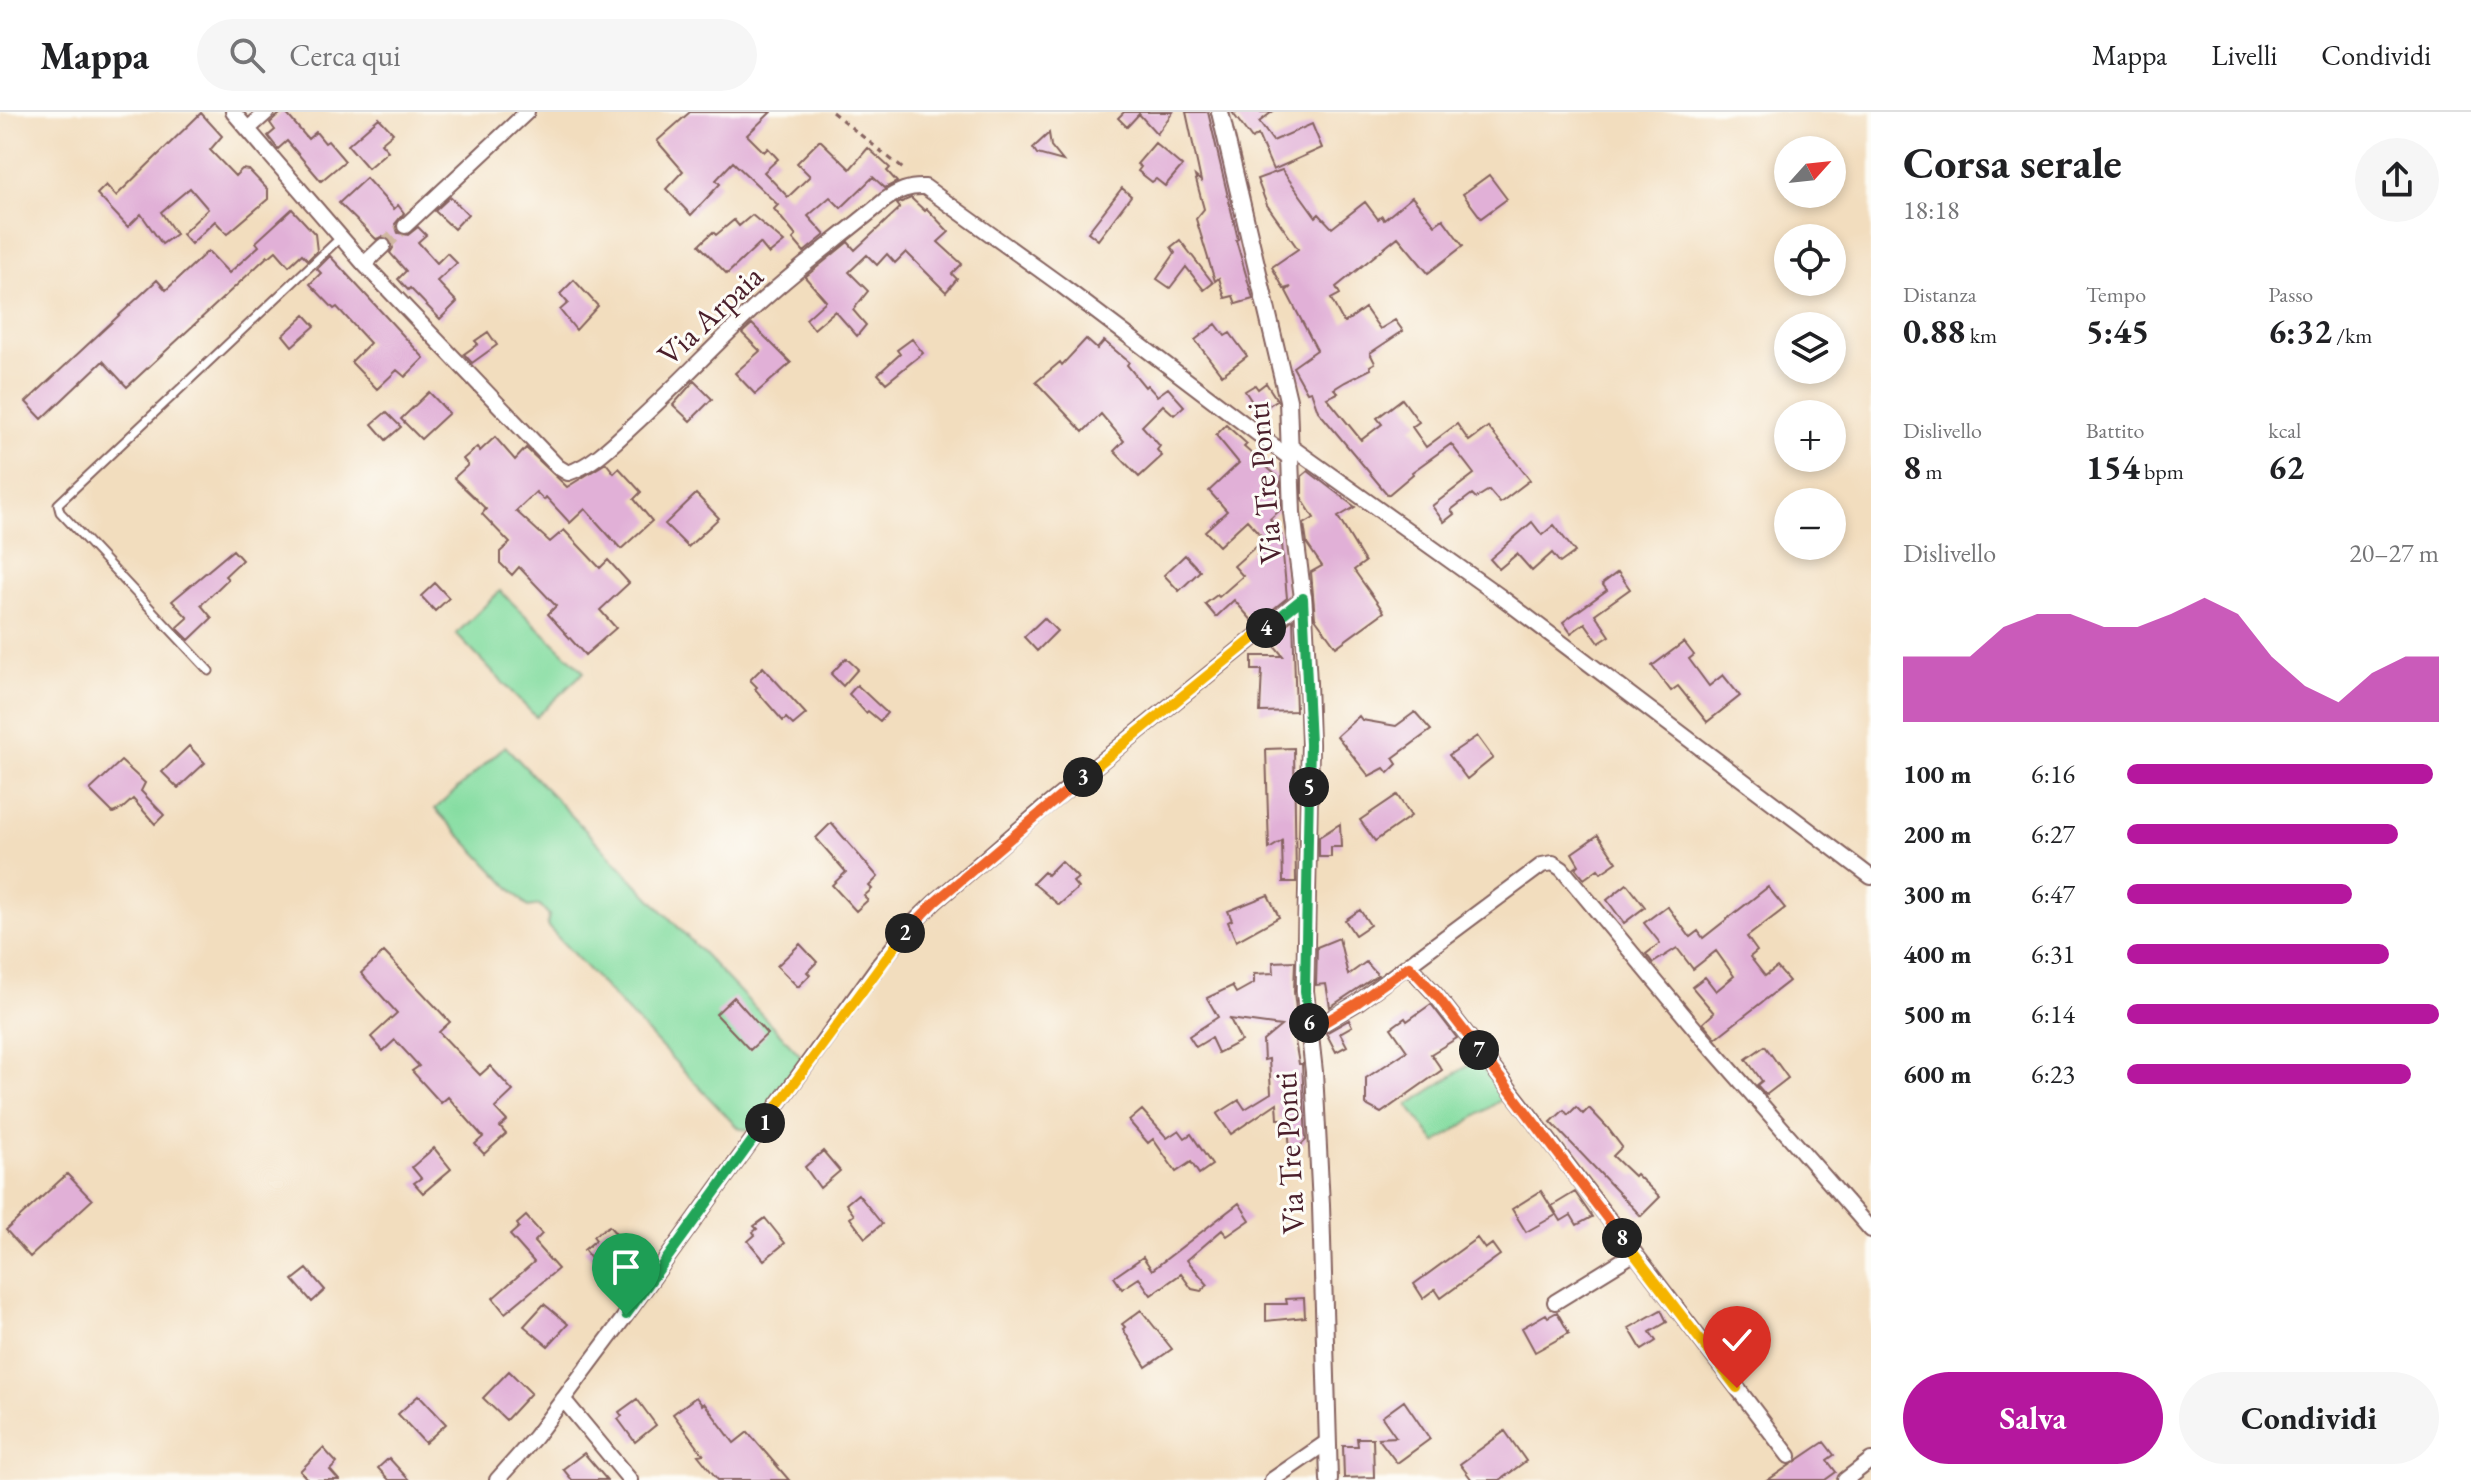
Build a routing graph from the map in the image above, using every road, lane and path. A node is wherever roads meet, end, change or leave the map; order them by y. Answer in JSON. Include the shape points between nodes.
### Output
{"nodes":[{"id":1,"x":233,"y":112,"type":"edge"},
{"id":2,"x":267,"y":112,"type":"edge"},
{"id":3,"x":527,"y":112,"type":"edge"},
{"id":4,"x":832,"y":112,"type":"edge"},
{"id":5,"x":1220,"y":112,"type":"edge"},
{"id":6,"x":248,"y":129,"type":"junction"},
{"id":7,"x":925,"y":187,"type":"junction"},
{"id":8,"x":405,"y":226,"type":"tunnel mouth"},
{"id":9,"x":341,"y":237,"type":"junction"},
{"id":10,"x":383,"y":246,"type":"tunnel mouth"},
{"id":11,"x":364,"y":264,"type":"junction"},
{"id":12,"x":1290,"y":453,"type":"junction"},
{"id":13,"x":1303,"y":598,"type":"junction"},
{"id":14,"x":209,"y":671,"type":"dead end"},
{"id":15,"x":1871,"y":877,"type":"edge"},
{"id":16,"x":1409,"y":966,"type":"junction"},
{"id":17,"x":1310,"y":1031,"type":"junction"},
{"id":18,"x":1871,"y":1230,"type":"edge"},
{"id":19,"x":1633,"y":1254,"type":"junction"},
{"id":20,"x":1555,"y":1302,"type":"dead end"},
{"id":21,"x":563,"y":1399,"type":"junction"},
{"id":22,"x":1327,"y":1442,"type":"junction"},
{"id":23,"x":1789,"y":1456,"type":"dead end"},
{"id":24,"x":1871,"y":1460,"type":"edge"},
{"id":25,"x":497,"y":1480,"type":"edge"},
{"id":26,"x":630,"y":1480,"type":"edge"},
{"id":27,"x":1272,"y":1480,"type":"edge"},
{"id":28,"x":1329,"y":1480,"type":"edge"},
{"id":29,"x":1845,"y":1480,"type":"edge"}],
"edges":[{"from":1,"to":6,"type":"street","name":"Via Arpaia"},
{"from":2,"to":6,"type":"street"},
{"from":3,"to":8,"type":"street"},
{"from":4,"to":7,"type":"path"},
{"from":5,"to":12,"type":"street","name":"Via Tre Ponti","via":[[1288,400]]},
{"from":6,"to":9,"type":"street","name":"Via Arpaia"},
{"from":7,"to":11,"type":"street","name":"Via Arpaia","via":[[898,191],[885,200],[753,309],[606,450],[568,473]]},
{"from":7,"to":12,"type":"street"},
{"from":9,"to":11,"type":"street","name":"Via Arpaia"},
{"from":9,"to":14,"type":"lane","via":[[58,504]]},
{"from":10,"to":11,"type":"street"},
{"from":12,"to":13,"type":"street","name":"Via Tre Ponti"},
{"from":12,"to":15,"type":"street","via":[[1501,597]]},
{"from":13,"to":17,"type":"street","name":"Via Tre Ponti","via":[[1310,744],[1305,991]]},
{"from":13,"to":21,"type":"street","via":[[1044,808],[911,925]]},
{"from":16,"to":17,"type":"street"},
{"from":16,"to":18,"type":"street","via":[[1542,865],[1553,863]]},
{"from":16,"to":19,"type":"street"},
{"from":17,"to":22,"type":"street","name":"Via Tre Ponti"},
{"from":19,"to":20,"type":"street"},
{"from":19,"to":23,"type":"street"},
{"from":21,"to":25,"type":"street"},
{"from":21,"to":26,"type":"street"},
{"from":22,"to":27,"type":"street"},
{"from":22,"to":28,"type":"street","name":"Via Tre Ponti"},
{"from":24,"to":29,"type":"street"}]}
